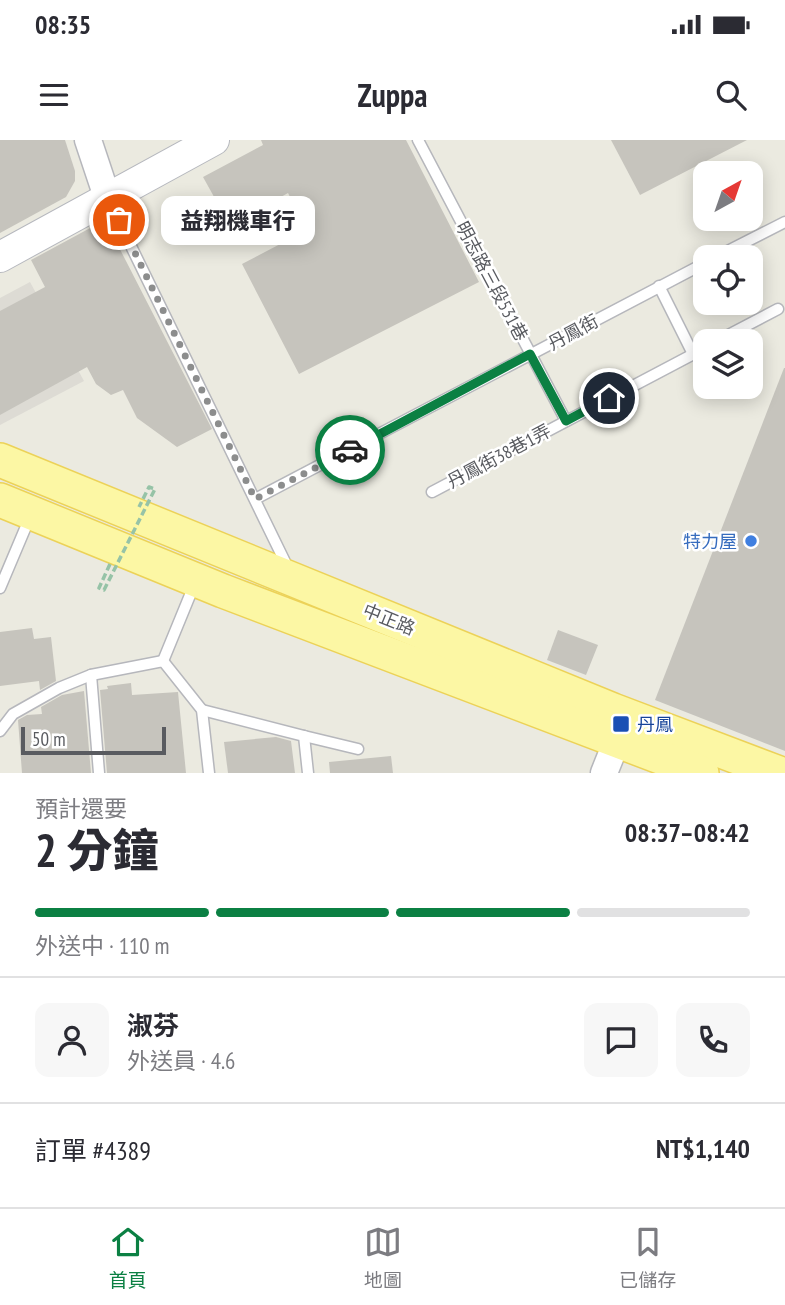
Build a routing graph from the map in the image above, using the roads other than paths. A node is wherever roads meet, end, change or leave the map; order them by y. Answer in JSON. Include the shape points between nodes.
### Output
{"nodes":[{"id":1,"x":88,"y":140,"type":"edge"},
{"id":2,"x":214,"y":140,"type":"edge"},
{"id":3,"x":418,"y":140,"type":"edge"},
{"id":4,"x":107,"y":197,"type":"junction"},
{"id":5,"x":785,"y":222,"type":"edge"},
{"id":6,"x":740,"y":245,"type":"edge"},
{"id":7,"x":0,"y":257,"type":"edge"},
{"id":8,"x":693,"y":269,"type":"edge"},
{"id":9,"x":659,"y":286,"type":"junction"},
{"id":10,"x":778,"y":309,"type":"dead end"},
{"id":11,"x":740,"y":329,"type":"edge"},
{"id":12,"x":530,"y":354,"type":"junction"},
{"id":13,"x":693,"y":354,"type":"joint"},
{"id":14,"x":566,"y":421,"type":"junction"},
{"id":15,"x":0,"y":460,"type":"edge"},
{"id":16,"x":432,"y":492,"type":"dead end"},
{"id":17,"x":255,"y":499,"type":"junction"},
{"id":18,"x":0,"y":500,"type":"edge"},
{"id":19,"x":31,"y":513,"type":"junction"},
{"id":20,"x":197,"y":580,"type":"junction"},
{"id":21,"x":294,"y":580,"type":"junction"},
{"id":22,"x":0,"y":588,"type":"edge"},
{"id":23,"x":163,"y":661,"type":"junction"},
{"id":24,"x":90,"y":675,"type":"junction"},
{"id":25,"x":202,"y":710,"type":"junction"},
{"id":26,"x":622,"y":728,"type":"junction"},
{"id":27,"x":0,"y":731,"type":"edge"},
{"id":28,"x":304,"y":736,"type":"junction"},
{"id":29,"x":358,"y":749,"type":"dead end"},
{"id":30,"x":99,"y":773,"type":"edge"},
{"id":31,"x":209,"y":773,"type":"edge"},
{"id":32,"x":308,"y":773,"type":"edge"},
{"id":33,"x":604,"y":773,"type":"edge"},
{"id":34,"x":702,"y":773,"type":"edge"},
{"id":35,"x":779,"y":773,"type":"edge"}],
"edges":[{"from":1,"to":4,"type":"street"},
{"from":2,"to":4,"type":"main road"},
{"from":3,"to":12,"type":"lane","name":"明志路三段531巷"},
{"from":4,"to":7,"type":"main road"},
{"from":4,"to":17,"type":"lane"},
{"from":5,"to":6,"type":"lane"},
{"from":8,"to":9,"type":"lane","name":"丹鳳街"},
{"from":9,"to":12,"type":"lane","name":"丹鳳街"},
{"from":9,"to":13,"type":"lane"},
{"from":10,"to":11,"type":"lane"},
{"from":12,"to":14,"type":"lane","name":"明志路三段531巷"},
{"from":12,"to":17,"type":"lane","name":"丹鳳街"},
{"from":13,"to":14,"type":"lane","name":"丹鳳街38巷1弄"},
{"from":14,"to":16,"type":"lane","name":"丹鳳街38巷1弄"},
{"from":15,"to":21,"type":"main road","name":"中正路"},
{"from":17,"to":21,"type":"lane"},
{"from":18,"to":19,"type":"main road","name":"中正路"},
{"from":19,"to":20,"type":"main road","name":"中正路"},
{"from":19,"to":22,"type":"lane"},
{"from":20,"to":23,"type":"lane"},
{"from":20,"to":26,"type":"main road","name":"中正路"},
{"from":21,"to":26,"type":"main road","name":"中正路"},
{"from":23,"to":24,"type":"lane"},
{"from":23,"to":25,"type":"lane"},
{"from":24,"to":27,"type":"lane","via":[[13,714]]},
{"from":24,"to":30,"type":"lane"},
{"from":25,"to":28,"type":"lane"},
{"from":25,"to":31,"type":"lane"},
{"from":26,"to":33,"type":"street"},
{"from":26,"to":34,"type":"main road","name":"中正路"},
{"from":26,"to":35,"type":"main road","name":"中正路"},
{"from":28,"to":29,"type":"lane"},
{"from":28,"to":32,"type":"lane"}]}
